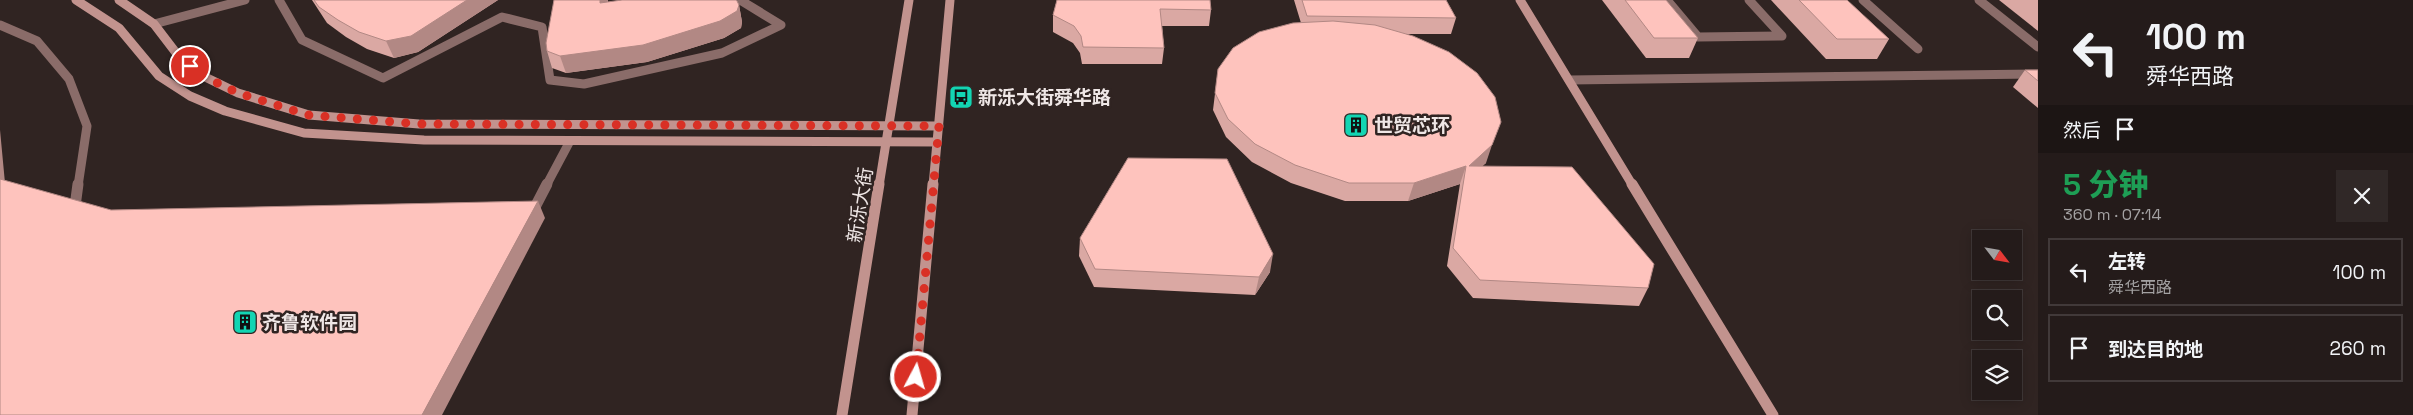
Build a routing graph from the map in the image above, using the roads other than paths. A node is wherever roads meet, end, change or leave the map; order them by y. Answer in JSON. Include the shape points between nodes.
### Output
{"nodes":[{"id":1,"x":76,"y":0,"type":"edge"},
{"id":2,"x":119,"y":0,"type":"edge"},
{"id":3,"x":245,"y":0,"type":"edge"},
{"id":4,"x":279,"y":0,"type":"edge"},
{"id":5,"x":740,"y":0,"type":"edge"},
{"id":6,"x":909,"y":0,"type":"edge"},
{"id":7,"x":950,"y":0,"type":"edge"},
{"id":8,"x":1520,"y":0,"type":"edge"},
{"id":9,"x":1668,"y":0,"type":"edge"},
{"id":10,"x":1749,"y":0,"type":"edge"},
{"id":11,"x":1863,"y":0,"type":"edge"},
{"id":12,"x":1979,"y":0,"type":"edge"},
{"id":13,"x":154,"y":24,"type":"junction"},
{"id":14,"x":0,"y":25,"type":"edge"},
{"id":15,"x":2038,"y":47,"type":"edge"},
{"id":16,"x":1918,"y":49,"type":"dead end"},
{"id":17,"x":2038,"y":74,"type":"edge"},
{"id":18,"x":1569,"y":80,"type":"junction"},
{"id":19,"x":890,"y":126,"type":"junction"},
{"id":20,"x":939,"y":126,"type":"junction"},
{"id":21,"x":570,"y":141,"type":"junction"},
{"id":22,"x":888,"y":142,"type":"junction"},
{"id":23,"x":937,"y":142,"type":"junction"},
{"id":24,"x":529,"y":219,"type":"edge"},
{"id":25,"x":72,"y":223,"type":"edge"},
{"id":26,"x":842,"y":415,"type":"edge"},
{"id":27,"x":912,"y":415,"type":"edge"},
{"id":28,"x":1773,"y":415,"type":"edge"}],
"edges":[{"from":1,"to":21,"type":"main road","via":[[119,28],[159,76],[190,96],[225,111],[304,133],[424,140]]},
{"from":2,"to":13,"type":"main road"},
{"from":3,"to":13,"type":"street"},
{"from":4,"to":5,"type":"street","via":[[302,40],[383,78],[502,17],[542,27],[550,80],[584,84],[722,53],[781,25]]},
{"from":6,"to":19,"type":"main road","name":"新泺大街"},
{"from":7,"to":20,"type":"main road"},
{"from":8,"to":18,"type":"main road"},
{"from":9,"to":10,"type":"street","via":[[1698,37],[1782,36]]},
{"from":11,"to":16,"type":"street"},
{"from":12,"to":15,"type":"street"},
{"from":13,"to":19,"type":"main road","via":[[180,58],[201,75],[238,93],[308,115],[419,124]]},
{"from":14,"to":25,"type":"street","via":[[37,41],[69,79],[88,126]]},
{"from":17,"to":18,"type":"street"},
{"from":18,"to":28,"type":"main road"},
{"from":19,"to":20,"type":"main road"},
{"from":19,"to":22,"type":"main road","name":"新泺大街"},
{"from":20,"to":23,"type":"main road"},
{"from":21,"to":22,"type":"main road"},
{"from":21,"to":24,"type":"street"},
{"from":22,"to":23,"type":"main road"},
{"from":22,"to":26,"type":"main road","name":"新泺大街"},
{"from":23,"to":27,"type":"main road"}]}
